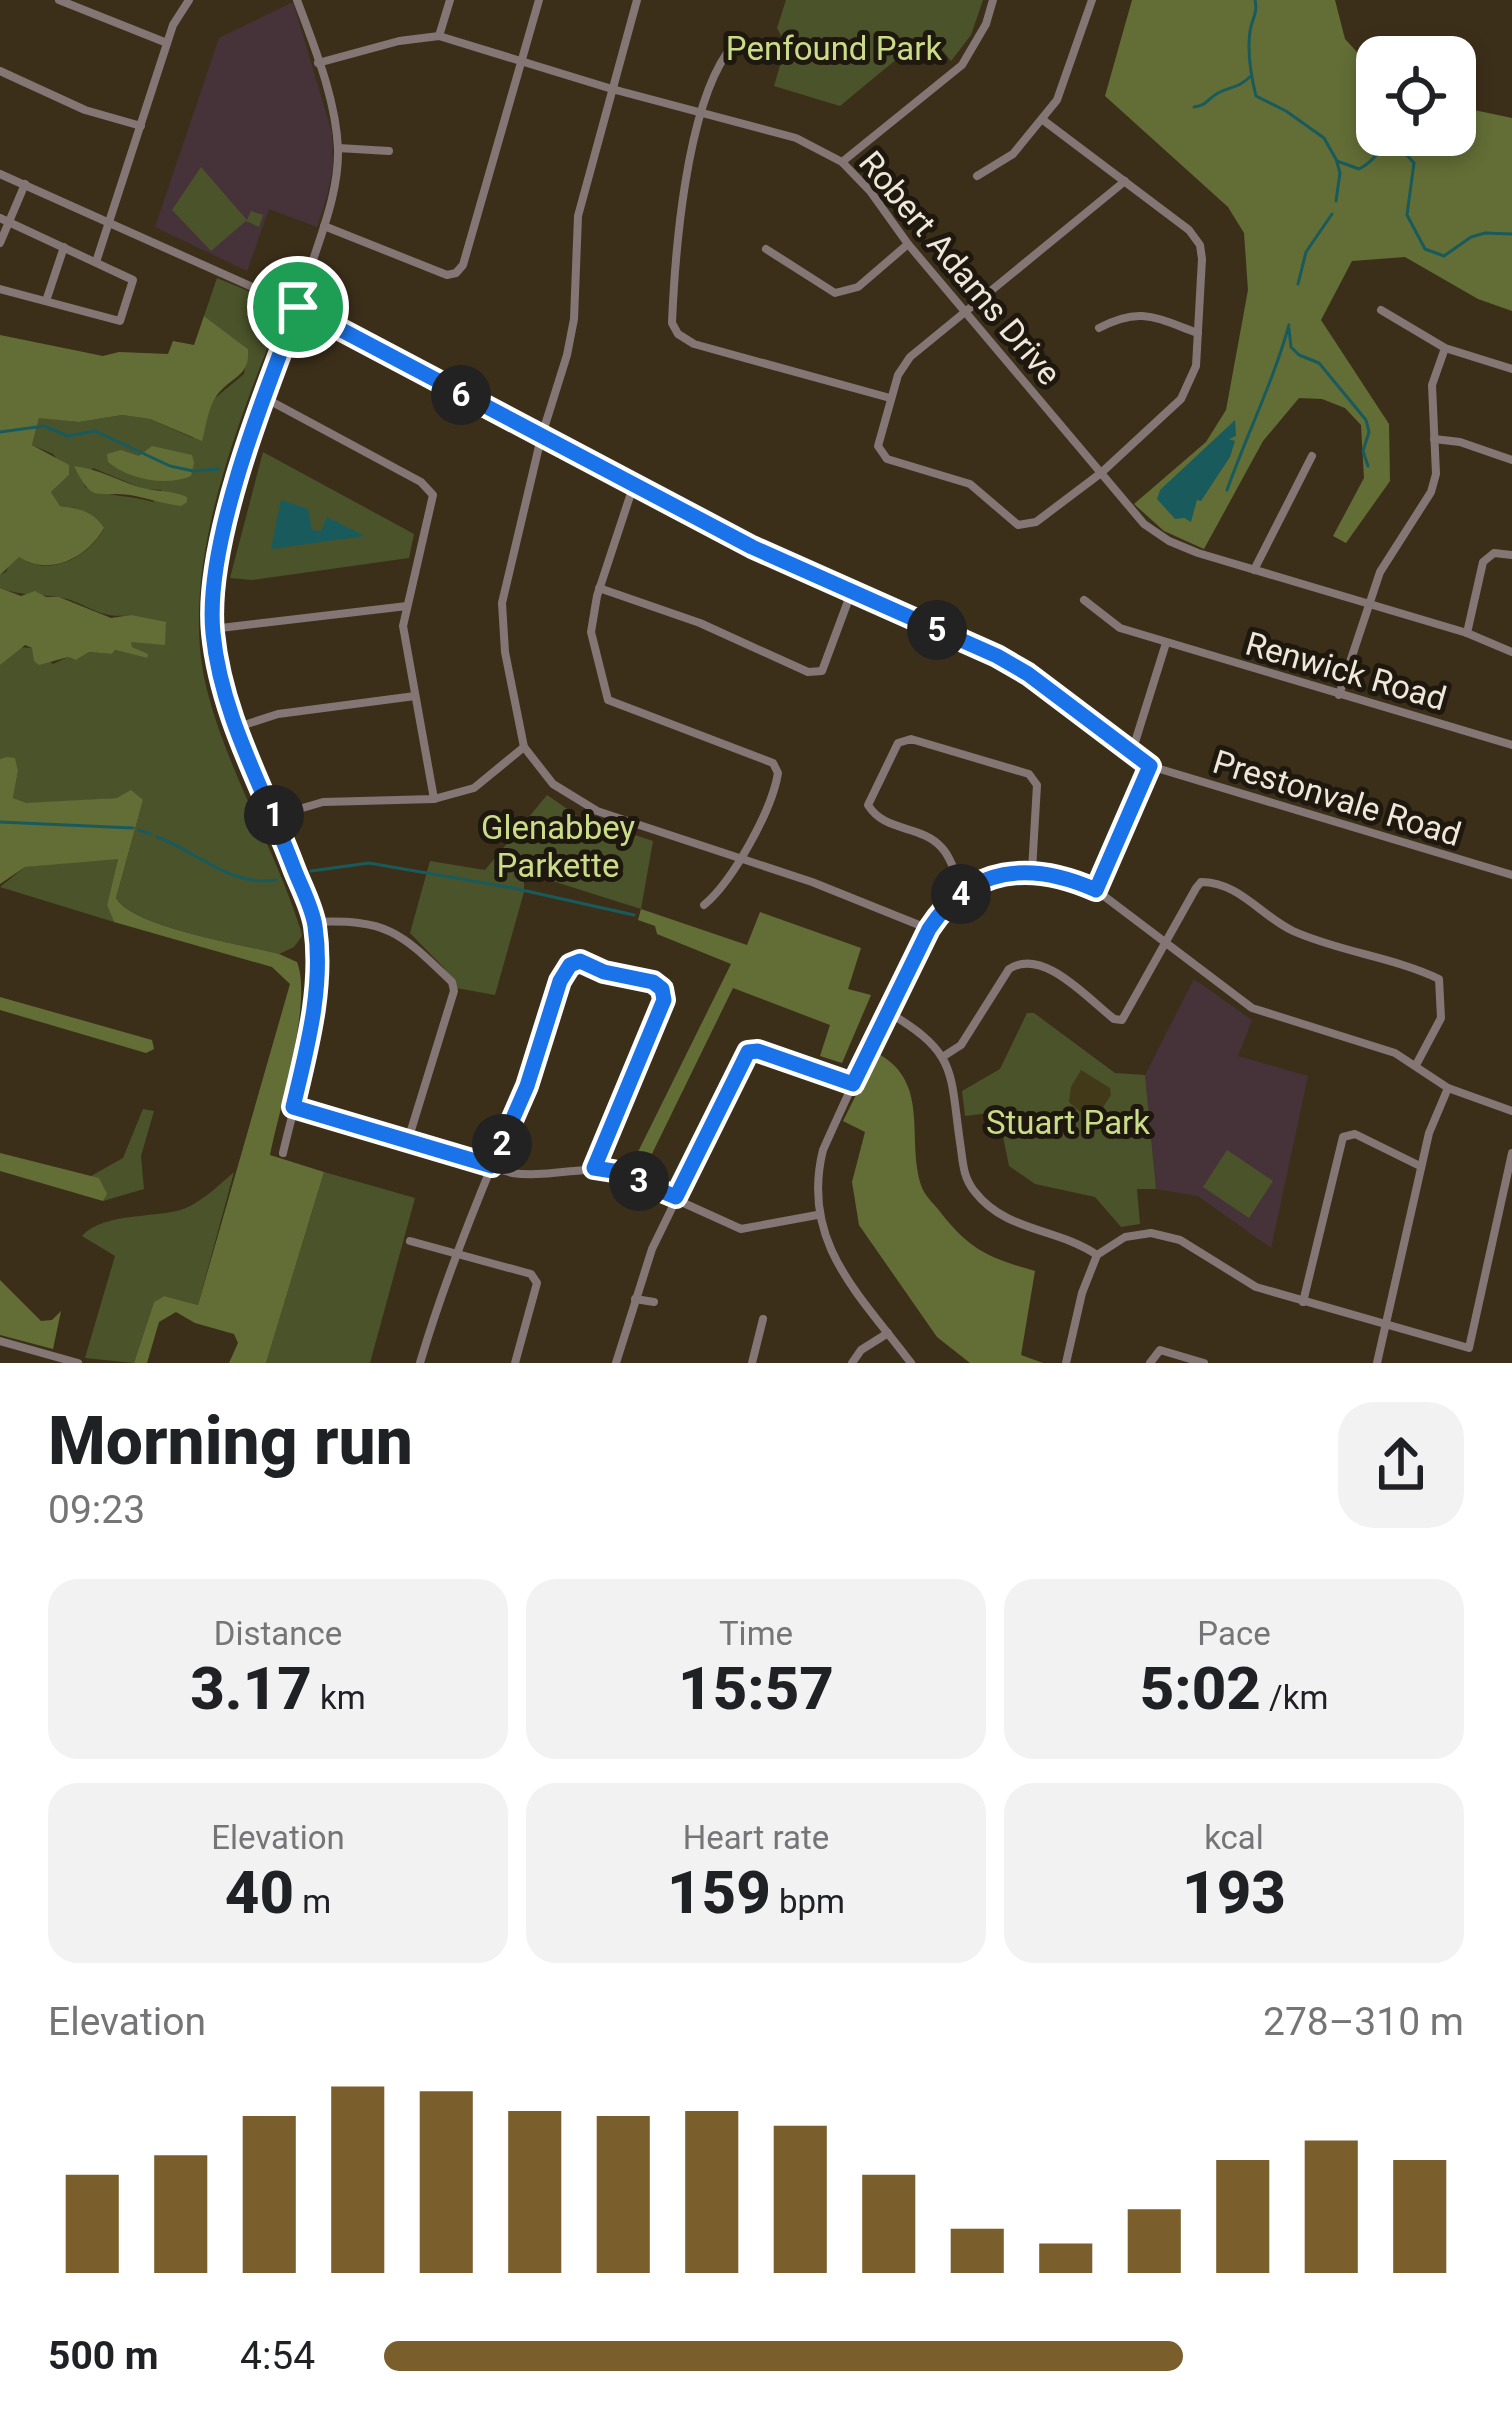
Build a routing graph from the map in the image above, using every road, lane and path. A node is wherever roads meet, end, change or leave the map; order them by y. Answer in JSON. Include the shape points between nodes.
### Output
{"nodes":[{"id":1,"x":58,"y":0,"type":"edge"},
{"id":2,"x":189,"y":0,"type":"edge"},
{"id":3,"x":297,"y":0,"type":"edge"},
{"id":4,"x":450,"y":0,"type":"edge"},
{"id":5,"x":538,"y":0,"type":"edge"},
{"id":6,"x":638,"y":0,"type":"edge"},
{"id":7,"x":993,"y":0,"type":"edge"},
{"id":8,"x":1093,"y":0,"type":"edge"},
{"id":9,"x":439,"y":36,"type":"junction"},
{"id":10,"x":167,"y":43,"type":"junction"},
{"id":11,"x":727,"y":52,"type":"dead end"},
{"id":12,"x":520,"y":61,"type":"junction"},
{"id":13,"x":317,"y":63,"type":"junction"},
{"id":14,"x":0,"y":71,"type":"edge"},
{"id":15,"x":612,"y":89,"type":"junction"},
{"id":16,"x":702,"y":114,"type":"junction"},
{"id":17,"x":1043,"y":120,"type":"junction"},
{"id":18,"x":141,"y":126,"type":"junction"},
{"id":19,"x":338,"y":148,"type":"junction"},
{"id":20,"x":389,"y":151,"type":"dead end"},
{"id":21,"x":842,"y":162,"type":"junction"},
{"id":22,"x":0,"y":173,"type":"edge"},
{"id":23,"x":977,"y":176,"type":"dead end"},
{"id":24,"x":1125,"y":181,"type":"junction"},
{"id":25,"x":25,"y":184,"type":"junction"},
{"id":26,"x":4,"y":220,"type":"edge"},
{"id":27,"x":110,"y":222,"type":"junction"},
{"id":28,"x":324,"y":226,"type":"junction"},
{"id":29,"x":0,"y":244,"type":"edge"},
{"id":30,"x":908,"y":244,"type":"junction"},
{"id":31,"x":64,"y":247,"type":"junction"},
{"id":32,"x":766,"y":249,"type":"dead end"},
{"id":33,"x":96,"y":262,"type":"junction"},
{"id":34,"x":0,"y":289,"type":"edge"},
{"id":35,"x":46,"y":301,"type":"junction"},
{"id":36,"x":298,"y":307,"type":"junction"},
{"id":37,"x":1381,"y":310,"type":"dead end"},
{"id":38,"x":966,"y":314,"type":"junction"},
{"id":39,"x":1099,"y":328,"type":"dead end"},
{"id":40,"x":1198,"y":334,"type":"junction"},
{"id":41,"x":1445,"y":348,"type":"junction"},
{"id":42,"x":1512,"y":369,"type":"edge"},
{"id":43,"x":263,"y":397,"type":"junction"},
{"id":44,"x":890,"y":398,"type":"junction"},
{"id":45,"x":542,"y":438,"type":"junction"},
{"id":46,"x":1434,"y":439,"type":"junction"},
{"id":47,"x":1312,"y":456,"type":"dead end"},
{"id":48,"x":1512,"y":460,"type":"edge"},
{"id":49,"x":1101,"y":473,"type":"junction"},
{"id":50,"x":633,"y":487,"type":"junction"},
{"id":51,"x":1512,"y":555,"type":"edge"},
{"id":52,"x":1254,"y":570,"type":"junction"},
{"id":53,"x":599,"y":588,"type":"junction"},
{"id":54,"x":851,"y":592,"type":"junction"},
{"id":55,"x":1084,"y":600,"type":"dead end"},
{"id":56,"x":1371,"y":604,"type":"junction"},
{"id":57,"x":407,"y":606,"type":"junction"},
{"id":58,"x":212,"y":628,"type":"junction"},
{"id":59,"x":1467,"y":633,"type":"junction"},
{"id":60,"x":1166,"y":643,"type":"junction"},
{"id":61,"x":1512,"y":652,"type":"edge"},
{"id":62,"x":1339,"y":694,"type":"junction"},
{"id":63,"x":416,"y":696,"type":"junction"},
{"id":64,"x":235,"y":728,"type":"junction"},
{"id":65,"x":1512,"y":746,"type":"edge"},
{"id":66,"x":524,"y":747,"type":"junction"},
{"id":67,"x":1131,"y":755,"type":"junction"},
{"id":68,"x":1150,"y":766,"type":"junction"},
{"id":69,"x":434,"y":800,"type":"junction"},
{"id":70,"x":275,"y":816,"type":"junction"},
{"id":71,"x":741,"y":859,"type":"junction"},
{"id":72,"x":1032,"y":870,"type":"junction"},
{"id":73,"x":1512,"y":875,"type":"edge"},
{"id":74,"x":1096,"y":890,"type":"junction"},
{"id":75,"x":962,"y":892,"type":"junction"},
{"id":76,"x":704,"y":905,"type":"dead end"},
{"id":77,"x":314,"y":922,"type":"junction"},
{"id":78,"x":929,"y":929,"type":"junction"},
{"id":79,"x":1163,"y":944,"type":"junction"},
{"id":80,"x":886,"y":1011,"type":"junction"},
{"id":81,"x":944,"y":1056,"type":"junction"},
{"id":82,"x":1416,"y":1066,"type":"junction"},
{"id":83,"x":853,"y":1084,"type":"junction"},
{"id":84,"x":1448,"y":1088,"type":"junction"},
{"id":85,"x":293,"y":1107,"type":"junction"},
{"id":86,"x":1512,"y":1111,"type":"edge"},
{"id":87,"x":408,"y":1141,"type":"junction"},
{"id":88,"x":283,"y":1153,"type":"dead end"},
{"id":89,"x":1512,"y":1154,"type":"edge"},
{"id":90,"x":492,"y":1166,"type":"junction"},
{"id":91,"x":1420,"y":1166,"type":"junction"},
{"id":92,"x":594,"y":1168,"type":"junction"},
{"id":93,"x":676,"y":1197,"type":"junction"},
{"id":94,"x":817,"y":1215,"type":"junction"},
{"id":95,"x":410,"y":1241,"type":"dead end"},
{"id":96,"x":460,"y":1253,"type":"junction"},
{"id":97,"x":1097,"y":1255,"type":"junction"},
{"id":98,"x":635,"y":1299,"type":"junction"},
{"id":99,"x":1303,"y":1302,"type":"junction"},
{"id":100,"x":654,"y":1303,"type":"dead end"},
{"id":101,"x":764,"y":1318,"type":"dead end"},
{"id":102,"x":1386,"y":1326,"type":"junction"},
{"id":103,"x":888,"y":1333,"type":"junction"},
{"id":104,"x":0,"y":1341,"type":"edge"},
{"id":105,"x":78,"y":1363,"type":"edge"},
{"id":106,"x":420,"y":1363,"type":"edge"},
{"id":107,"x":515,"y":1363,"type":"edge"},
{"id":108,"x":616,"y":1363,"type":"edge"},
{"id":109,"x":752,"y":1363,"type":"edge"},
{"id":110,"x":852,"y":1363,"type":"edge"},
{"id":111,"x":911,"y":1363,"type":"edge"},
{"id":112,"x":1066,"y":1363,"type":"edge"},
{"id":113,"x":1150,"y":1363,"type":"edge"},
{"id":114,"x":1204,"y":1363,"type":"edge"},
{"id":115,"x":1377,"y":1363,"type":"edge"}],
"edges":[{"from":1,"to":10,"type":"street"},
{"from":2,"to":10,"type":"street"},
{"from":3,"to":13,"type":"street"},
{"from":4,"to":9,"type":"street"},
{"from":5,"to":12,"type":"street"},
{"from":6,"to":15,"type":"street"},
{"from":7,"to":21,"type":"street","via":[[962,65]]},
{"from":8,"to":17,"type":"street","via":[[1069,74]]},
{"from":9,"to":12,"type":"street","name":"Robert Adams Drive"},
{"from":9,"to":13,"type":"street","name":"Robert Adams Drive"},
{"from":10,"to":18,"type":"street"},
{"from":11,"to":16,"type":"street"},
{"from":12,"to":15,"type":"street","name":"Robert Adams Drive"},
{"from":12,"to":28,"type":"street","via":[[456,273]]},
{"from":13,"to":19,"type":"street"},
{"from":14,"to":18,"type":"street"},
{"from":15,"to":16,"type":"street","name":"Robert Adams Drive"},
{"from":15,"to":45,"type":"street","via":[[578,216],[567,356]]},
{"from":16,"to":21,"type":"street","name":"Robert Adams Drive","via":[[796,138]]},
{"from":16,"to":44,"type":"street","via":[[675,234],[678,334]]},
{"from":17,"to":23,"type":"street","via":[[1013,154]]},
{"from":17,"to":24,"type":"street"},
{"from":18,"to":27,"type":"street"},
{"from":19,"to":20,"type":"street"},
{"from":19,"to":28,"type":"street"},
{"from":21,"to":30,"type":"street","name":"Robert Adams Drive"},
{"from":22,"to":25,"type":"street","name":"Prestonvale Road"},
{"from":24,"to":38,"type":"street"},
{"from":24,"to":40,"type":"street","via":[[1200,244]]},
{"from":25,"to":26,"type":"street"},
{"from":25,"to":27,"type":"street","name":"Prestonvale Road"},
{"from":26,"to":29,"type":"street"},
{"from":26,"to":31,"type":"street"},
{"from":27,"to":33,"type":"street"},
{"from":27,"to":36,"type":"street","name":"Prestonvale Road"},
{"from":28,"to":36,"type":"street"},
{"from":30,"to":32,"type":"street","via":[[858,287],[835,292]]},
{"from":30,"to":38,"type":"street","name":"Robert Adams Drive"},
{"from":31,"to":33,"type":"street"},
{"from":31,"to":35,"type":"street"},
{"from":33,"to":35,"type":"street","via":[[133,280],[120,321]]},
{"from":34,"to":35,"type":"street"},
{"from":36,"to":43,"type":"street"},
{"from":36,"to":45,"type":"street","name":"Prestonvale Road"},
{"from":37,"to":41,"type":"street"},
{"from":38,"to":44,"type":"street","via":[[910,357]]},
{"from":38,"to":49,"type":"street","name":"Robert Adams Drive"},
{"from":39,"to":40,"type":"street","via":[[1144,314]]},
{"from":40,"to":49,"type":"street","via":[[1196,366],[1181,399]]},
{"from":41,"to":42,"type":"street"},
{"from":41,"to":46,"type":"street","via":[[1432,385]]},
{"from":43,"to":57,"type":"street","via":[[433,495]]},
{"from":43,"to":58,"type":"street","via":[[222,542]]},
{"from":44,"to":49,"type":"street","via":[[878,446],[887,459],[970,484],[1018,525],[1036,522]]},
{"from":45,"to":50,"type":"street","name":"Prestonvale Road"},
{"from":45,"to":66,"type":"street","via":[[502,603]]},
{"from":46,"to":48,"type":"street"},
{"from":46,"to":56,"type":"street","via":[[1431,492],[1380,572]]},
{"from":47,"to":52,"type":"street"},
{"from":49,"to":52,"type":"street","name":"Robert Adams Drive","via":[[1169,542]]},
{"from":50,"to":53,"type":"street"},
{"from":50,"to":54,"type":"street","name":"Prestonvale Road"},
{"from":51,"to":59,"type":"street","via":[[1494,553],[1483,562]]},
{"from":52,"to":56,"type":"street","name":"Robert Adams Drive"},
{"from":53,"to":54,"type":"street","via":[[808,672],[822,671]]},
{"from":53,"to":71,"type":"street","via":[[591,632],[608,700],[773,763],[777,782]]},
{"from":54,"to":67,"type":"street","name":"Prestonvale Road","via":[[1015,665]]},
{"from":55,"to":60,"type":"street","name":"Renwick Road","via":[[1120,628]]},
{"from":56,"to":59,"type":"street","name":"Robert Adams Drive"},
{"from":56,"to":62,"type":"street"},
{"from":57,"to":58,"type":"street"},
{"from":57,"to":63,"type":"street"},
{"from":58,"to":64,"type":"street"},
{"from":59,"to":61,"type":"street","name":"Robert Adams Drive"},
{"from":60,"to":62,"type":"street","name":"Renwick Road"},
{"from":60,"to":67,"type":"street"},
{"from":62,"to":65,"type":"street","name":"Renwick Road"},
{"from":63,"to":64,"type":"street","via":[[278,714]]},
{"from":63,"to":69,"type":"street"},
{"from":64,"to":70,"type":"street"},
{"from":66,"to":69,"type":"street","via":[[474,788]]},
{"from":66,"to":71,"type":"street","via":[[553,784],[597,811]]},
{"from":67,"to":68,"type":"street","name":"Prestonvale Road"},
{"from":68,"to":73,"type":"street","name":"Prestonvale Road"},
{"from":68,"to":74,"type":"street"},
{"from":69,"to":70,"type":"street","via":[[323,802]]},
{"from":70,"to":77,"type":"street"},
{"from":71,"to":76,"type":"street"},
{"from":71,"to":78,"type":"street"},
{"from":72,"to":74,"type":"street"},
{"from":72,"to":75,"type":"street","via":[[995,875]]},
{"from":72,"to":75,"type":"street","via":[[1037,785],[1030,774],[911,739],[898,743],[868,805],[875,817],[944,850]]},
{"from":74,"to":79,"type":"street"},
{"from":75,"to":78,"type":"street"},
{"from":77,"to":85,"type":"street","via":[[316,999]]},
{"from":77,"to":87,"type":"street","via":[[385,927],[452,982]]},
{"from":78,"to":80,"type":"street"},
{"from":79,"to":81,"type":"street","via":[[1118,1021],[1052,971],[1020,961],[961,1045]]},
{"from":79,"to":82,"type":"street","via":[[1252,1008]]},
{"from":79,"to":82,"type":"street","via":[[1196,888],[1211,882],[1302,934],[1433,975],[1442,985],[1441,1018]]},
{"from":80,"to":81,"type":"street"},
{"from":80,"to":83,"type":"street"},
{"from":81,"to":97,"type":"street","via":[[964,1174],[978,1197],[1020,1226],[1070,1237]]},
{"from":82,"to":84,"type":"street"},
{"from":83,"to":93,"type":"street","via":[[748,1052]]},
{"from":83,"to":94,"type":"street","via":[[823,1150]]},
{"from":84,"to":86,"type":"street"},
{"from":84,"to":91,"type":"street"},
{"from":85,"to":87,"type":"street"},
{"from":85,"to":88,"type":"street"},
{"from":87,"to":90,"type":"street"},
{"from":89,"to":102,"type":"street","via":[[1469,1348]]},
{"from":90,"to":92,"type":"street","via":[[529,1175]]},
{"from":90,"to":92,"type":"street","via":[[560,981],[580,961],[653,982],[664,1000]]},
{"from":90,"to":96,"type":"street"},
{"from":91,"to":99,"type":"street","via":[[1355,1134],[1343,1137]]},
{"from":91,"to":102,"type":"street"},
{"from":92,"to":93,"type":"street"},
{"from":93,"to":94,"type":"street","via":[[740,1228]]},
{"from":93,"to":98,"type":"street"},
{"from":94,"to":103,"type":"street","via":[[841,1269]]},
{"from":95,"to":96,"type":"street"},
{"from":96,"to":106,"type":"street"},
{"from":96,"to":107,"type":"street","via":[[531,1274],[537,1283]]},
{"from":97,"to":99,"type":"street","via":[[1132,1235],[1171,1236],[1256,1288]]},
{"from":97,"to":112,"type":"street"},
{"from":98,"to":100,"type":"street"},
{"from":98,"to":108,"type":"street"},
{"from":99,"to":102,"type":"street"},
{"from":101,"to":109,"type":"street"},
{"from":102,"to":115,"type":"street"},
{"from":103,"to":110,"type":"street"},
{"from":103,"to":111,"type":"street"},
{"from":104,"to":105,"type":"street"},
{"from":113,"to":114,"type":"street","via":[[1160,1350]]}]}
